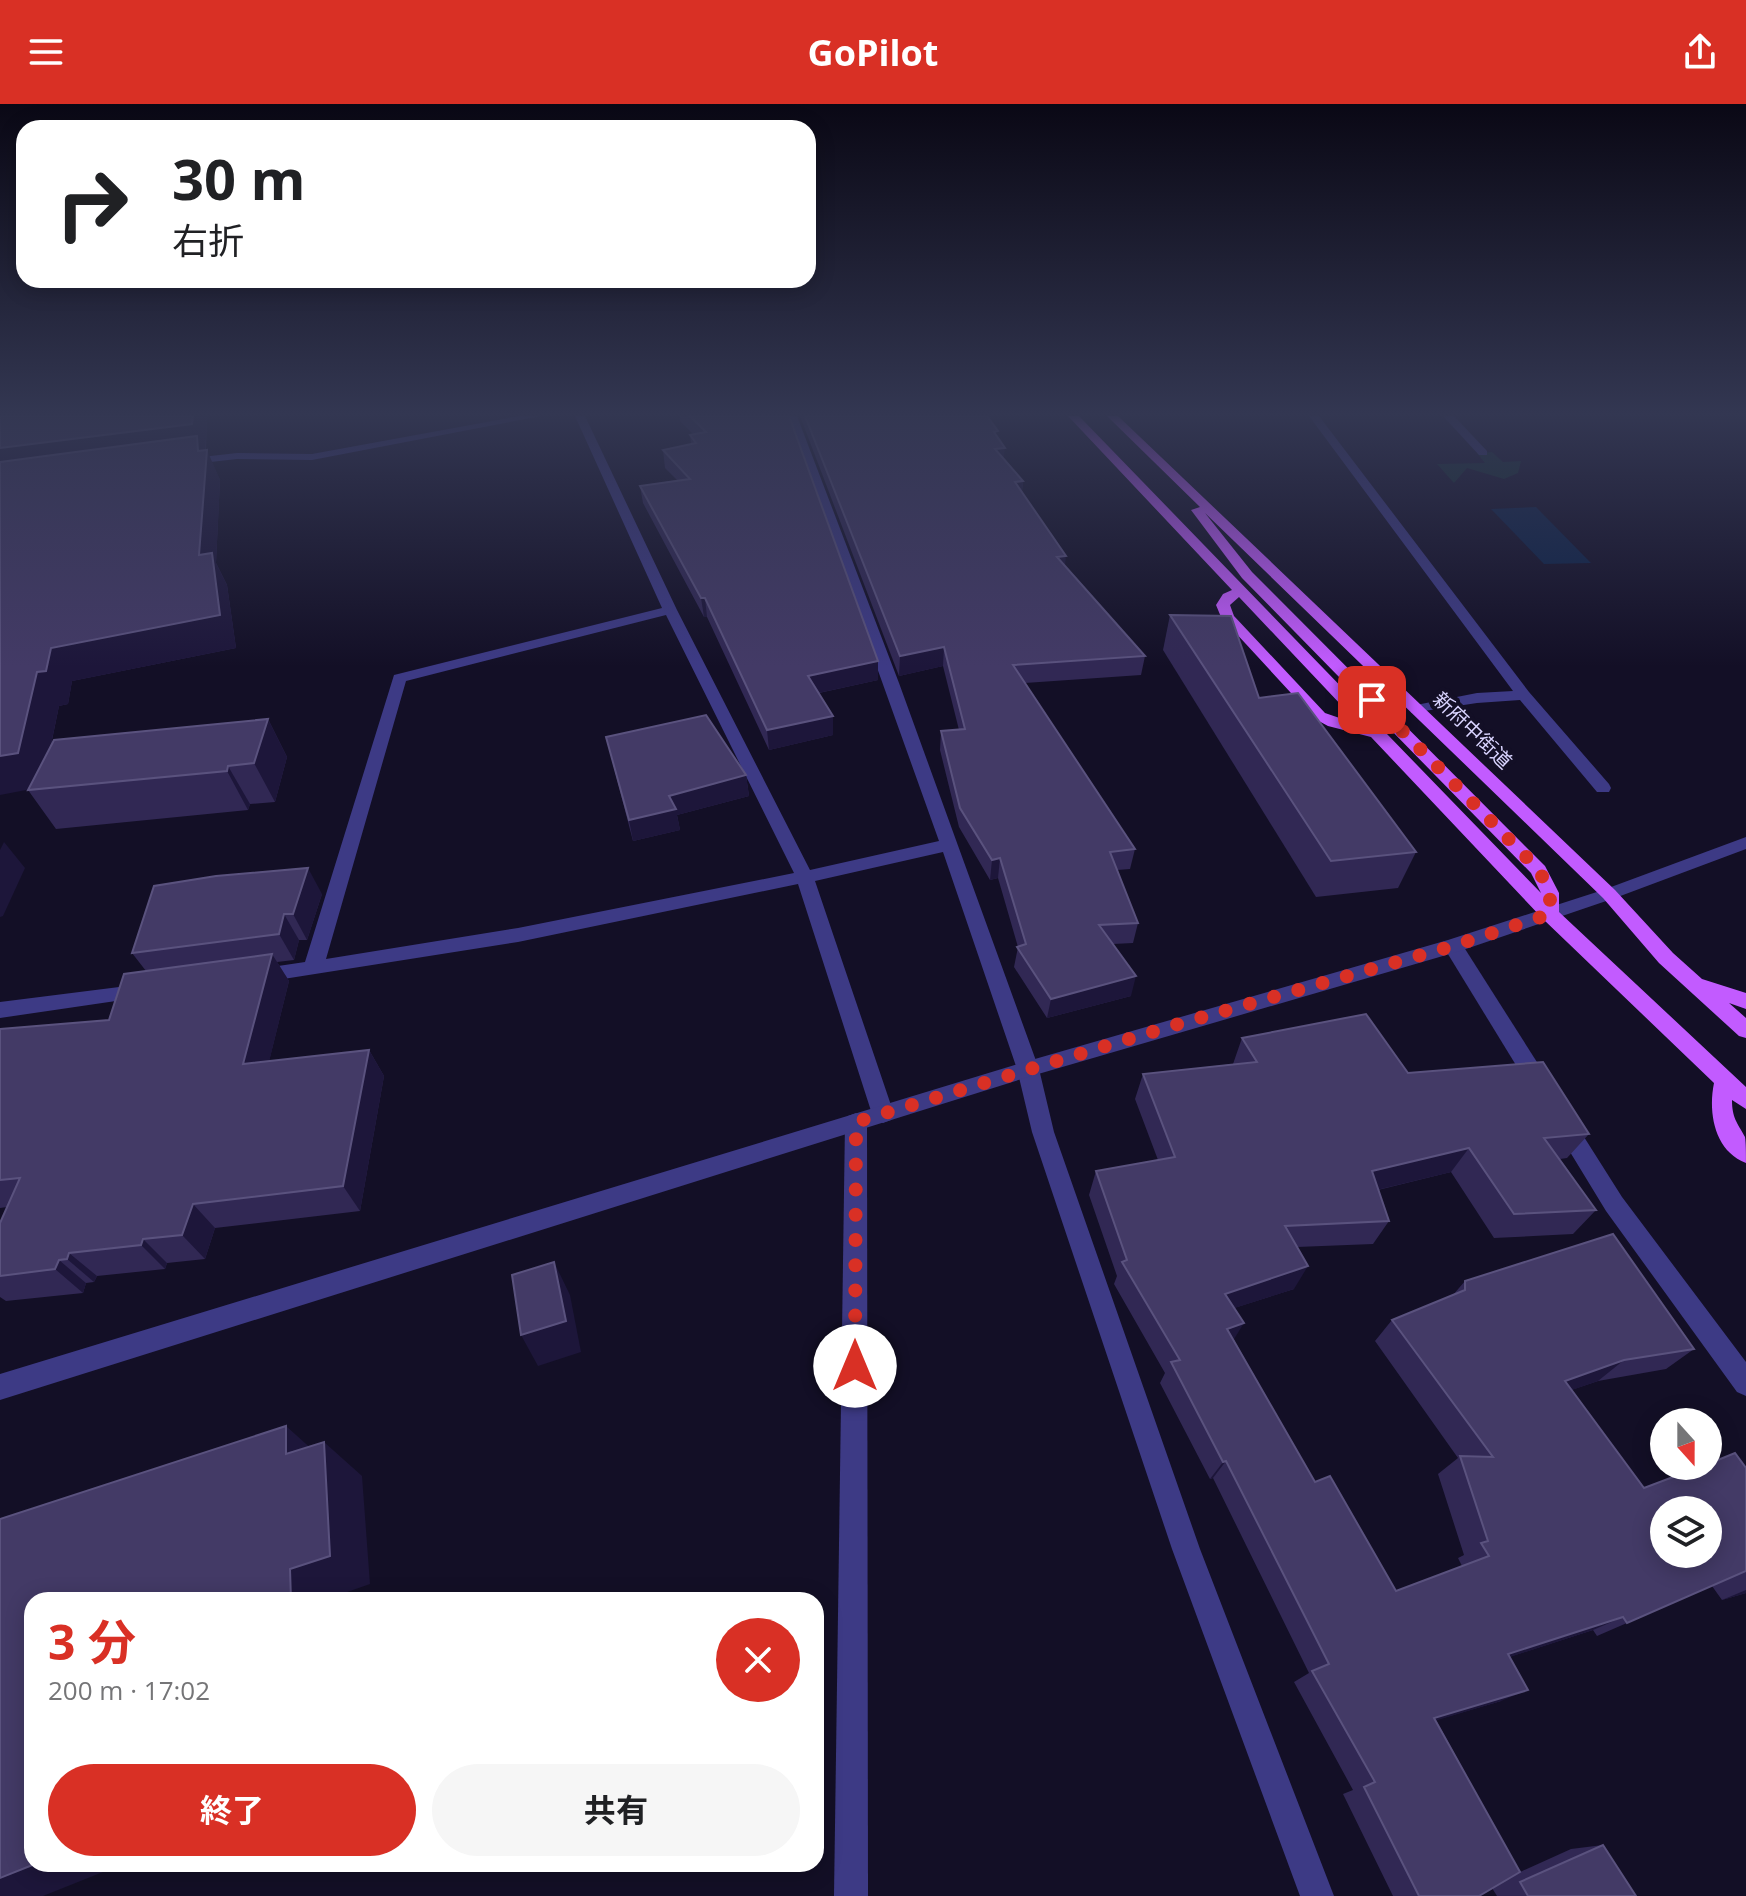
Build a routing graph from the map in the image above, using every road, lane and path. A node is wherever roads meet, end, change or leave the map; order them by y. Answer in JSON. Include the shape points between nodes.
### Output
{"nodes":[{"id":1,"x":619,"y":500,"type":"edge"},
{"id":2,"x":823,"y":500,"type":"edge"},
{"id":3,"x":1153,"y":500,"type":"edge"},
{"id":4,"x":1189,"y":500,"type":"edge"},
{"id":5,"x":1198,"y":500,"type":"edge"},
{"id":6,"x":1377,"y":500,"type":"edge"},
{"id":7,"x":1240,"y":591,"type":"junction"},
{"id":8,"x":670,"y":610,"type":"junction"},
{"id":9,"x":1524,"y":695,"type":"junction"},
{"id":10,"x":1416,"y":710,"type":"junction"},
{"id":11,"x":1378,"y":734,"type":"junction"},
{"id":12,"x":1603,"y":788,"type":"dead end"},
{"id":13,"x":1746,"y":843,"type":"edge"},
{"id":14,"x":947,"y":845,"type":"junction"},
{"id":15,"x":805,"y":878,"type":"junction"},
{"id":16,"x":1609,"y":894,"type":"junction"},
{"id":17,"x":1550,"y":914,"type":"junction"},
{"id":18,"x":1453,"y":946,"type":"junction"},
{"id":19,"x":313,"y":969,"type":"junction"},
{"id":20,"x":234,"y":979,"type":"edge"},
{"id":21,"x":1694,"y":984,"type":"junction"},
{"id":22,"x":156,"y":989,"type":"edge"},
{"id":23,"x":1746,"y":1001,"type":"edge"},
{"id":24,"x":0,"y":1010,"type":"edge"},
{"id":25,"x":1746,"y":1030,"type":"edge"},
{"id":26,"x":1028,"y":1069,"type":"junction"},
{"id":27,"x":1725,"y":1080,"type":"junction"},
{"id":28,"x":1746,"y":1100,"type":"edge"},
{"id":29,"x":870,"y":1118,"type":"junction"},
{"id":30,"x":1746,"y":1153,"type":"edge"},
{"id":31,"x":1746,"y":1383,"type":"edge"},
{"id":32,"x":0,"y":1387,"type":"edge"},
{"id":33,"x":851,"y":1896,"type":"edge"},
{"id":34,"x":1317,"y":1896,"type":"edge"}],
"edges":[{"from":1,"to":8,"type":"street"},
{"from":2,"to":14,"type":"street"},
{"from":3,"to":7,"type":"main road"},
{"from":4,"to":17,"type":"main road","name":"新府中街道","via":[[1247,575],[1539,870],[1550,893]]},
{"from":5,"to":10,"type":"main road","name":"新府中街道"},
{"from":6,"to":9,"type":"street"},
{"from":7,"to":11,"type":"main road"},
{"from":7,"to":11,"type":"main road","via":[[1223,605],[1228,617],[1320,716]]},
{"from":8,"to":15,"type":"street"},
{"from":8,"to":19,"type":"street","via":[[399,678]]},
{"from":9,"to":10,"type":"street"},
{"from":9,"to":12,"type":"street"},
{"from":10,"to":16,"type":"main road","name":"新府中街道"},
{"from":11,"to":17,"type":"main road"},
{"from":13,"to":16,"type":"street"},
{"from":14,"to":15,"type":"street"},
{"from":14,"to":26,"type":"street"},
{"from":15,"to":19,"type":"street","via":[[450,949]]},
{"from":15,"to":29,"type":"street"},
{"from":16,"to":17,"type":"street"},
{"from":16,"to":21,"type":"main road","name":"新府中街道"},
{"from":17,"to":18,"type":"street"},
{"from":17,"to":27,"type":"main road"},
{"from":18,"to":26,"type":"street"},
{"from":18,"to":31,"type":"street","via":[[1614,1204]]},
{"from":19,"to":20,"type":"street"},
{"from":21,"to":23,"type":"main road"},
{"from":21,"to":25,"type":"main road","name":"新府中街道"},
{"from":22,"to":24,"type":"street"},
{"from":26,"to":29,"type":"street"},
{"from":26,"to":34,"type":"street","via":[[1043,1132],[1186,1549]]},
{"from":27,"to":28,"type":"main road"},
{"from":27,"to":30,"type":"main road","via":[[1718,1108],[1726,1134]]},
{"from":29,"to":32,"type":"street"},
{"from":29,"to":33,"type":"street"}]}
